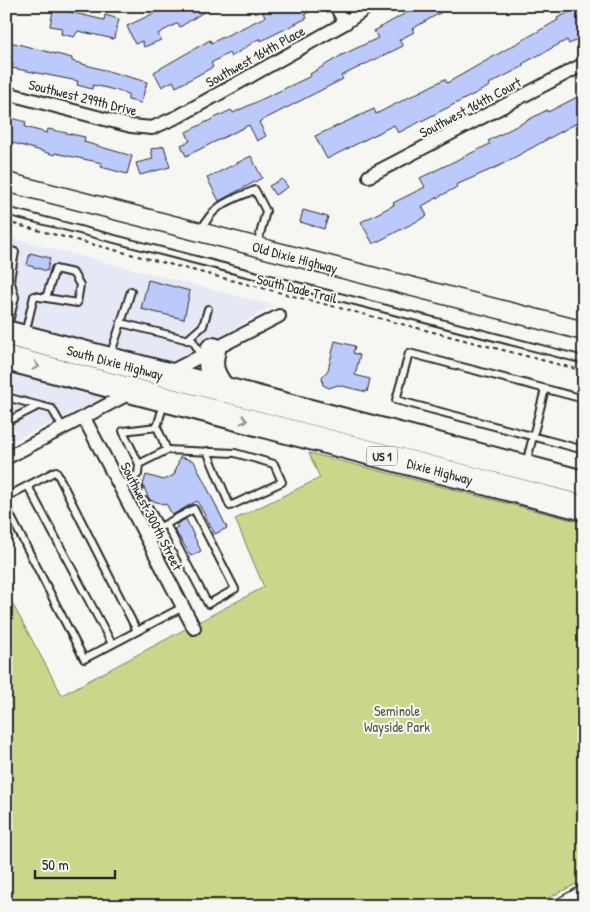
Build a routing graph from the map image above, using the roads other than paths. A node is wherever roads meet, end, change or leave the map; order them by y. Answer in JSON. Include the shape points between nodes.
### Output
{"nodes":[{"id":1,"x":336,"y":6,"type":"edge"},
{"id":2,"x":369,"y":6,"type":"edge"},
{"id":3,"x":345,"y":23,"type":"junction"},
{"id":4,"x":584,"y":64,"type":"edge"},
{"id":5,"x":6,"y":93,"type":"edge"},
{"id":6,"x":152,"y":128,"type":"joint"},
{"id":7,"x":369,"y":176,"type":"dead end"},
{"id":8,"x":6,"y":182,"type":"edge"},
{"id":9,"x":6,"y":211,"type":"edge"},
{"id":10,"x":200,"y":233,"type":"junction"},
{"id":11,"x":257,"y":247,"type":"junction"},
{"id":12,"x":6,"y":249,"type":"edge"},
{"id":13,"x":131,"y":291,"type":"dead end"},
{"id":14,"x":46,"y":298,"type":"junction"},
{"id":15,"x":208,"y":309,"type":"dead end"},
{"id":16,"x":280,"y":316,"type":"dead end"},
{"id":17,"x":121,"y":323,"type":"junction"},
{"id":18,"x":584,"y":331,"type":"edge"},
{"id":19,"x":12,"y":335,"type":"edge"},
{"id":20,"x":187,"y":340,"type":"junction"},
{"id":21,"x":208,"y":353,"type":"junction"},
{"id":22,"x":6,"y":358,"type":"edge"},
{"id":23,"x":108,"y":360,"type":"junction"},
{"id":24,"x":584,"y":360,"type":"edge"},
{"id":25,"x":67,"y":373,"type":"junction"},
{"id":26,"x":165,"y":375,"type":"junction"},
{"id":27,"x":545,"y":389,"type":"junction"},
{"id":28,"x":133,"y":392,"type":"junction"},
{"id":29,"x":230,"y":392,"type":"junction"},
{"id":30,"x":6,"y":398,"type":"edge"},
{"id":31,"x":584,"y":399,"type":"edge"},
{"id":32,"x":173,"y":402,"type":"junction"},
{"id":33,"x":38,"y":406,"type":"junction"},
{"id":34,"x":84,"y":418,"type":"junction"},
{"id":35,"x":6,"y":422,"type":"edge"},
{"id":36,"x":362,"y":426,"type":"joint"},
{"id":37,"x":157,"y":427,"type":"junction"},
{"id":38,"x":63,"y":428,"type":"junction"},
{"id":39,"x":532,"y":436,"type":"junction"},
{"id":40,"x":167,"y":450,"type":"junction"},
{"id":41,"x":584,"y":450,"type":"edge"},
{"id":42,"x":207,"y":451,"type":"junction"},
{"id":43,"x":363,"y":451,"type":"junction"},
{"id":44,"x":6,"y":458,"type":"edge"},
{"id":45,"x":139,"y":464,"type":"junction"},
{"id":46,"x":525,"y":468,"type":"junction"},
{"id":47,"x":133,"y":478,"type":"junction"},
{"id":48,"x":584,"y":483,"type":"edge"},
{"id":49,"x":28,"y":486,"type":"junction"},
{"id":50,"x":121,"y":487,"type":"junction"},
{"id":51,"x":139,"y":488,"type":"dead end"},
{"id":52,"x":532,"y":495,"type":"junction"},
{"id":53,"x":584,"y":495,"type":"edge"},
{"id":54,"x":6,"y":497,"type":"edge"},
{"id":55,"x":145,"y":501,"type":"dead end"},
{"id":56,"x":6,"y":507,"type":"edge"},
{"id":57,"x":584,"y":508,"type":"edge"},
{"id":58,"x":163,"y":526,"type":"junction"},
{"id":59,"x":144,"y":536,"type":"junction"},
{"id":60,"x":183,"y":607,"type":"junction"},
{"id":61,"x":194,"y":628,"type":"dead end"},
{"id":62,"x":137,"y":631,"type":"junction"},
{"id":63,"x":112,"y":644,"type":"junction"},
{"id":64,"x":584,"y":895,"type":"edge"},
{"id":65,"x":564,"y":906,"type":"edge"}],
"edges":[{"from":1,"to":3,"type":"street"},
{"from":2,"to":3,"type":"street","name":"Southwest 164th Place"},
{"from":3,"to":6,"type":"street","name":"Southwest 164th Place"},
{"from":4,"to":7,"type":"street","name":"Southwest 164th Court"},
{"from":5,"to":6,"type":"street","name":"Southwest 299th Drive","via":[[131,126]]},
{"from":8,"to":10,"type":"street","name":"Old Dixie Highway"},
{"from":9,"to":24,"type":"lane"},
{"from":10,"to":11,"type":"street","name":"Old Dixie Highway"},
{"from":10,"to":11,"type":"lane","via":[[208,216],[226,202],[255,190],[266,211]]},
{"from":11,"to":18,"type":"street","name":"Old Dixie Highway"},
{"from":12,"to":19,"type":"lane","via":[[16,252],[10,279],[15,297]]},
{"from":13,"to":17,"type":"lane"},
{"from":14,"to":14,"type":"lane","via":[[78,303],[80,285],[73,273],[55,269]]},
{"from":14,"to":19,"type":"lane","via":[[34,296]]},
{"from":15,"to":20,"type":"lane","via":[[203,326]]},
{"from":16,"to":21,"type":"street"},
{"from":17,"to":20,"type":"lane"},
{"from":17,"to":23,"type":"lane"},
{"from":19,"to":23,"type":"highway","name":"South Dixie Highway","number":"US 1"},
{"from":20,"to":21,"type":"lane"},
{"from":21,"to":26,"type":"street"},
{"from":21,"to":29,"type":"highway","via":[[211,372]]},
{"from":22,"to":25,"type":"highway","number":"US 1","one_way":true},
{"from":23,"to":26,"type":"highway","name":"South Dixie Highway","number":"US 1"},
{"from":25,"to":26,"type":"highway","via":[[85,367],[146,378]]},
{"from":25,"to":28,"type":"highway","name":"South Dixie Highway","number":"US 1"},
{"from":26,"to":29,"type":"highway","name":"South Dixie Highway","number":"US 1"},
{"from":27,"to":31,"type":"lane"},
{"from":27,"to":39,"type":"lane"},
{"from":27,"to":39,"type":"lane","via":[[409,353],[396,400]]},
{"from":28,"to":29,"type":"highway","via":[[153,385],[216,400]]},
{"from":28,"to":32,"type":"highway","name":"South Dixie Highway","number":"US 1"},
{"from":28,"to":34,"type":"street"},
{"from":29,"to":36,"type":"highway","name":"South Dixie Highway","number":"US 1"},
{"from":30,"to":33,"type":"lane"},
{"from":32,"to":37,"type":"lane"},
{"from":32,"to":43,"type":"highway","name":"Dixie Highway","number":"US 1","one_way":true},
{"from":33,"to":35,"type":"lane"},
{"from":33,"to":38,"type":"lane","via":[[52,409]]},
{"from":34,"to":38,"type":"street"},
{"from":34,"to":50,"type":"street","name":"Southwest 300th Street"},
{"from":36,"to":46,"type":"highway","name":"Dixie Highway","number":"US 1"},
{"from":37,"to":40,"type":"lane"},
{"from":37,"to":45,"type":"lane","via":[[124,431]]},
{"from":38,"to":44,"type":"street"},
{"from":39,"to":41,"type":"lane"},
{"from":39,"to":46,"type":"lane"},
{"from":40,"to":42,"type":"lane"},
{"from":40,"to":45,"type":"lane"},
{"from":42,"to":42,"type":"lane","via":[[235,453],[274,464],[282,482],[230,506]]},
{"from":43,"to":46,"type":"highway","via":[[401,449],[513,476]]},
{"from":43,"to":52,"type":"highway","name":"Dixie Highway","number":"US 1"},
{"from":45,"to":47,"type":"lane","via":[[139,472]]},
{"from":46,"to":48,"type":"highway","name":"Dixie Highway","number":"US 1"},
{"from":47,"to":50,"type":"lane"},
{"from":47,"to":51,"type":"lane"},
{"from":49,"to":54,"type":"lane"},
{"from":49,"to":62,"type":"lane","via":[[56,471]]},
{"from":49,"to":63,"type":"lane"},
{"from":50,"to":59,"type":"street","name":"Southwest 300th Street"},
{"from":52,"to":53,"type":"highway","via":[[535,489],[548,486]]},
{"from":52,"to":57,"type":"highway","name":"Dixie Highway","number":"US 1"},
{"from":55,"to":58,"type":"lane"},
{"from":56,"to":63,"type":"lane","via":[[84,659]]},
{"from":58,"to":58,"type":"lane","via":[[194,509],[235,589],[208,604]]},
{"from":58,"to":59,"type":"lane"},
{"from":59,"to":60,"type":"street","name":"Southwest 300th Street"},
{"from":60,"to":61,"type":"street","name":"Southwest 300th Street"},
{"from":60,"to":62,"type":"lane"},
{"from":62,"to":63,"type":"lane"},
{"from":64,"to":65,"type":"street"}]}
